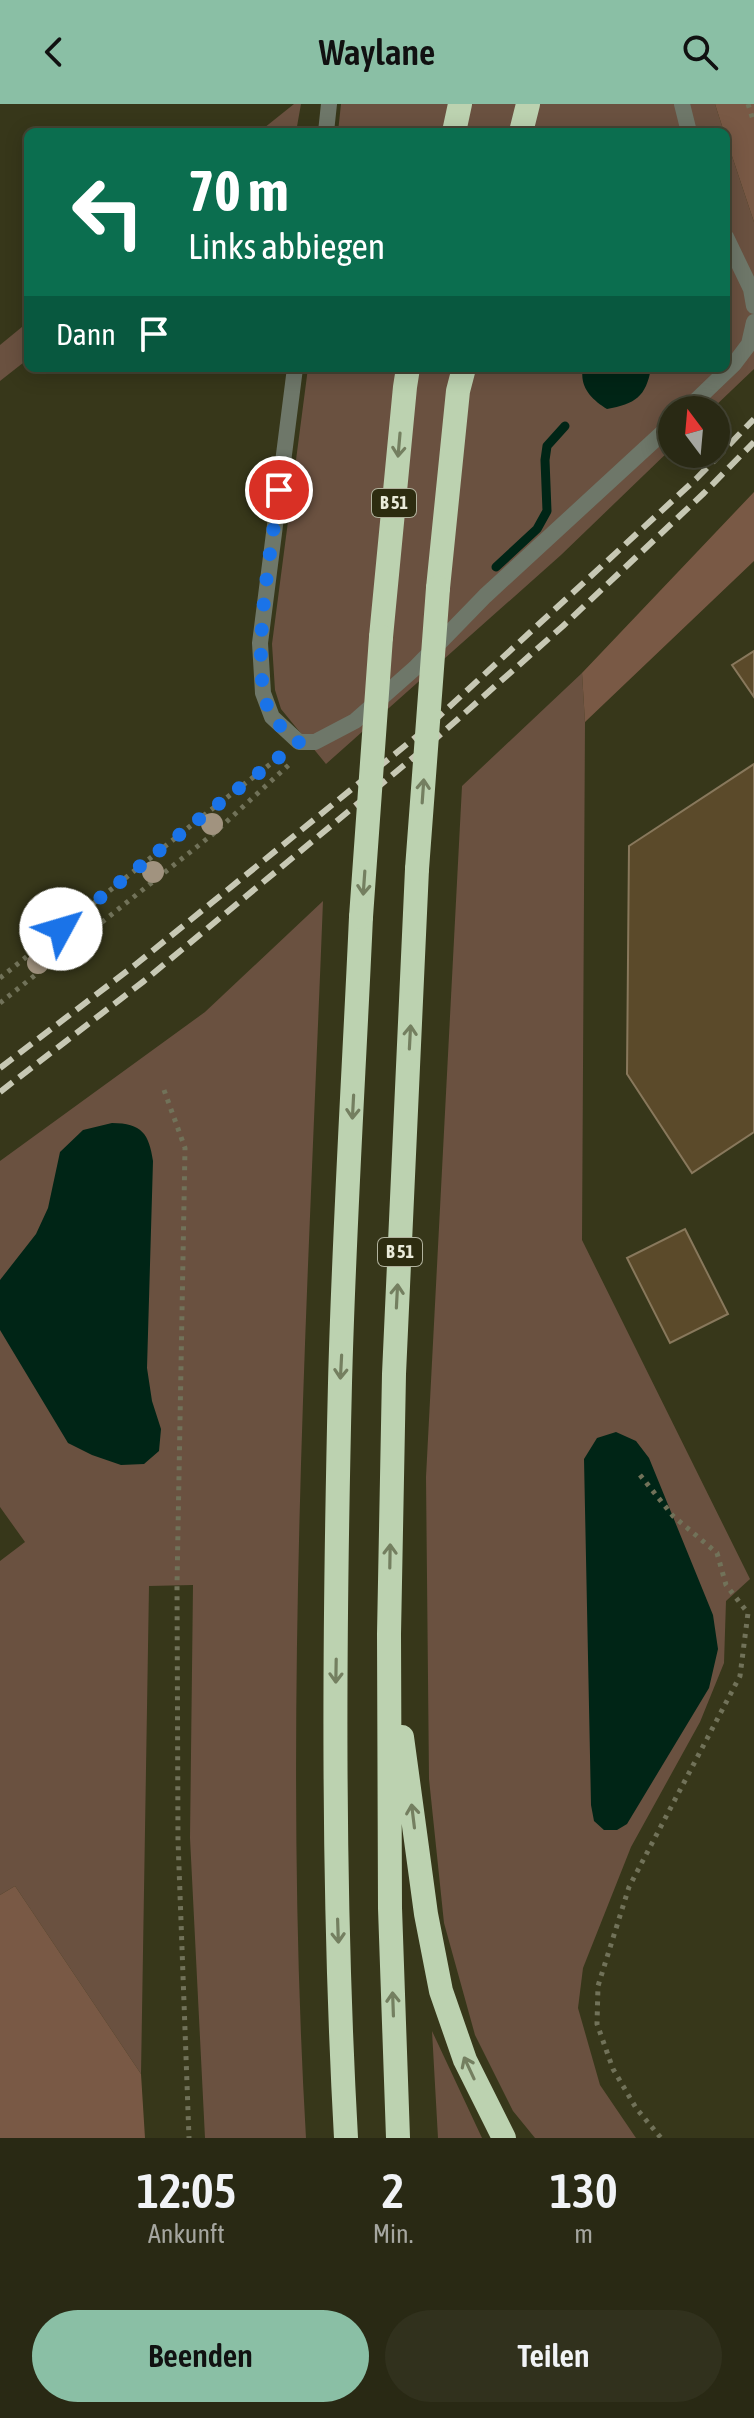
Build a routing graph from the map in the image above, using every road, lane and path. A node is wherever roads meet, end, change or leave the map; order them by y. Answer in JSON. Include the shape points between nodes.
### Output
{"nodes":[{"id":1,"x":329,"y":104,"type":"edge"},
{"id":2,"x":460,"y":104,"type":"edge"},
{"id":3,"x":528,"y":104,"type":"edge"},
{"id":4,"x":682,"y":104,"type":"edge"},
{"id":5,"x":748,"y":104,"type":"edge"},
{"id":6,"x":754,"y":123,"type":"edge"},
{"id":7,"x":326,"y":128,"type":"edge"},
{"id":8,"x":455,"y":128,"type":"edge"},
{"id":9,"x":522,"y":128,"type":"edge"},
{"id":10,"x":688,"y":128,"type":"edge"},
{"id":11,"x":733,"y":270,"type":"edge"},
{"id":12,"x":754,"y":306,"type":"edge"},
{"id":13,"x":754,"y":322,"type":"edge"},
{"id":14,"x":730,"y":368,"type":"edge"},
{"id":15,"x":294,"y":372,"type":"edge"},
{"id":16,"x":408,"y":372,"type":"edge"},
{"id":17,"x":463,"y":372,"type":"edge"},
{"id":18,"x":726,"y":372,"type":"edge"},
{"id":19,"x":701,"y":396,"type":"edge"},
{"id":20,"x":658,"y":435,"type":"edge"},
{"id":21,"x":307,"y":742,"type":"junction"},
{"id":22,"x":0,"y":978,"type":"edge"},
{"id":23,"x":0,"y":1003,"type":"edge"},
{"id":24,"x":164,"y":1090,"type":"dead end"},
{"id":25,"x":640,"y":1475,"type":"dead end"},
{"id":26,"x":389,"y":1634,"type":"junction"},
{"id":27,"x":189,"y":2138,"type":"edge"},
{"id":28,"x":346,"y":2138,"type":"edge"},
{"id":29,"x":398,"y":2138,"type":"edge"},
{"id":30,"x":504,"y":2138,"type":"edge"},
{"id":31,"x":661,"y":2138,"type":"edge"}],
"edges":[{"from":1,"to":7,"type":"lane"},
{"from":2,"to":8,"type":"highway"},
{"from":3,"to":9,"type":"highway"},
{"from":4,"to":10,"type":"lane"},
{"from":5,"to":6,"type":"path"},
{"from":11,"to":12,"type":"lane","via":[[751,289]]},
{"from":13,"to":14,"type":"lane","via":[[749,344]]},
{"from":15,"to":21,"type":"lane","via":[[260,643],[263,693],[272,717]]},
{"from":16,"to":28,"type":"highway","number":"B 51","one_way":true,"bridge":true,"via":[[361,917],[340,1381],[335,1823]]},
{"from":26,"to":17,"type":"highway","number":"B 51","one_way":true,"bridge":true,"via":[[394,1374],[417,869],[438,588]]},
{"from":18,"to":19,"type":"lane"},
{"from":20,"to":21,"type":"lane","via":[[623,462],[355,721]]},
{"from":21,"to":22,"type":"path","via":[[203,816]]},
{"from":21,"to":23,"type":"path","via":[[213,834]]},
{"from":24,"to":27,"type":"path","via":[[185,1148],[178,1840]]},
{"from":25,"to":31,"type":"path","via":[[673,1516],[717,1553],[726,1585],[748,1613],[740,1676],[629,1887],[598,1986],[597,2024],[613,2069]]},
{"from":29,"to":26,"type":"highway","number":"B 51","one_way":true},
{"from":30,"to":26,"type":"highway","one_way":true,"via":[[465,2060],[441,1991]]}]}
